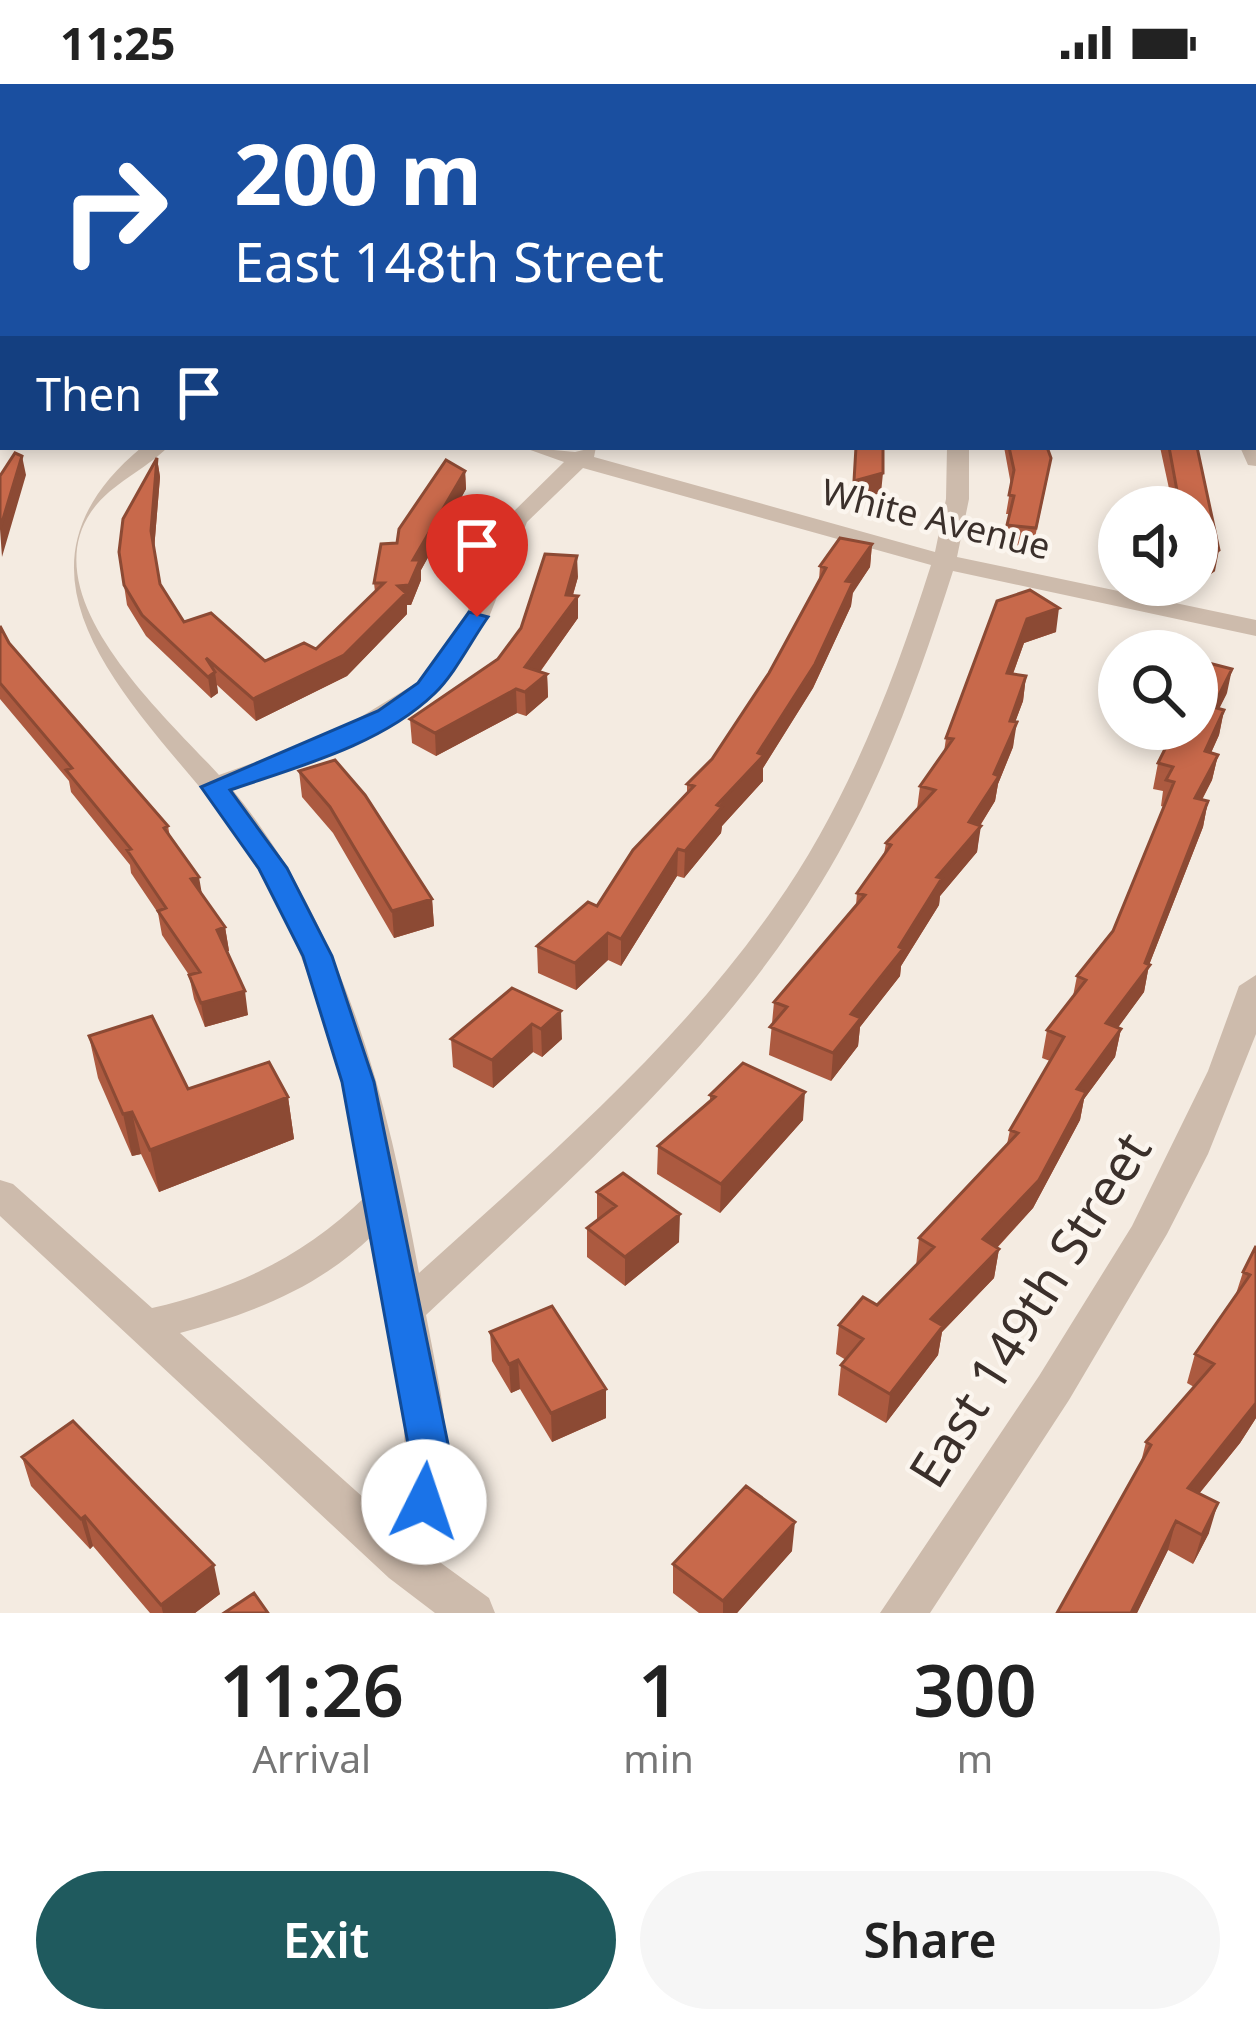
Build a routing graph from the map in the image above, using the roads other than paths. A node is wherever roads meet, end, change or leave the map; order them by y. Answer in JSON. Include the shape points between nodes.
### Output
{"nodes":[{"id":1,"x":153,"y":450,"type":"edge"},
{"id":2,"x":958,"y":450,"type":"edge"},
{"id":3,"x":585,"y":453,"type":"edge"},
{"id":4,"x":945,"y":562,"type":"junction"},
{"id":5,"x":1256,"y":628,"type":"edge"},
{"id":6,"x":214,"y":787,"type":"junction"},
{"id":7,"x":1256,"y":986,"type":"edge"},
{"id":8,"x":383,"y":1202,"type":"junction"},
{"id":9,"x":12,"y":1205,"type":"edge"},
{"id":10,"x":404,"y":1311,"type":"junction"},
{"id":11,"x":143,"y":1326,"type":"junction"},
{"id":12,"x":404,"y":1563,"type":"junction"},
{"id":13,"x":472,"y":1613,"type":"edge"},
{"id":14,"x":903,"y":1613,"type":"edge"}],
"edges":[{"from":1,"to":6,"type":"street","via":[[91,495],[69,529],[66,563],[91,640],[129,696]]},
{"from":2,"to":4,"type":"street"},
{"from":3,"to":4,"type":"street","name":"White Avenue"},
{"from":3,"to":6,"type":"street","via":[[517,519],[477,617],[427,688],[341,741]]},
{"from":4,"to":5,"type":"street","name":"White Avenue"},
{"from":4,"to":10,"type":"street","via":[[886,722],[789,910],[646,1085]]},
{"from":6,"to":8,"type":"street","via":[[273,868],[317,956],[358,1082]]},
{"from":7,"to":14,"type":"street","name":"East 149th Street","via":[[1195,1146],[1112,1300]]},
{"from":8,"to":10,"type":"street"},
{"from":8,"to":11,"type":"street","via":[[341,1247],[288,1283]]},
{"from":9,"to":11,"type":"street"},
{"from":10,"to":12,"type":"street","via":[[428,1444],[424,1502]]},
{"from":11,"to":12,"type":"street"},
{"from":12,"to":13,"type":"street"}]}
